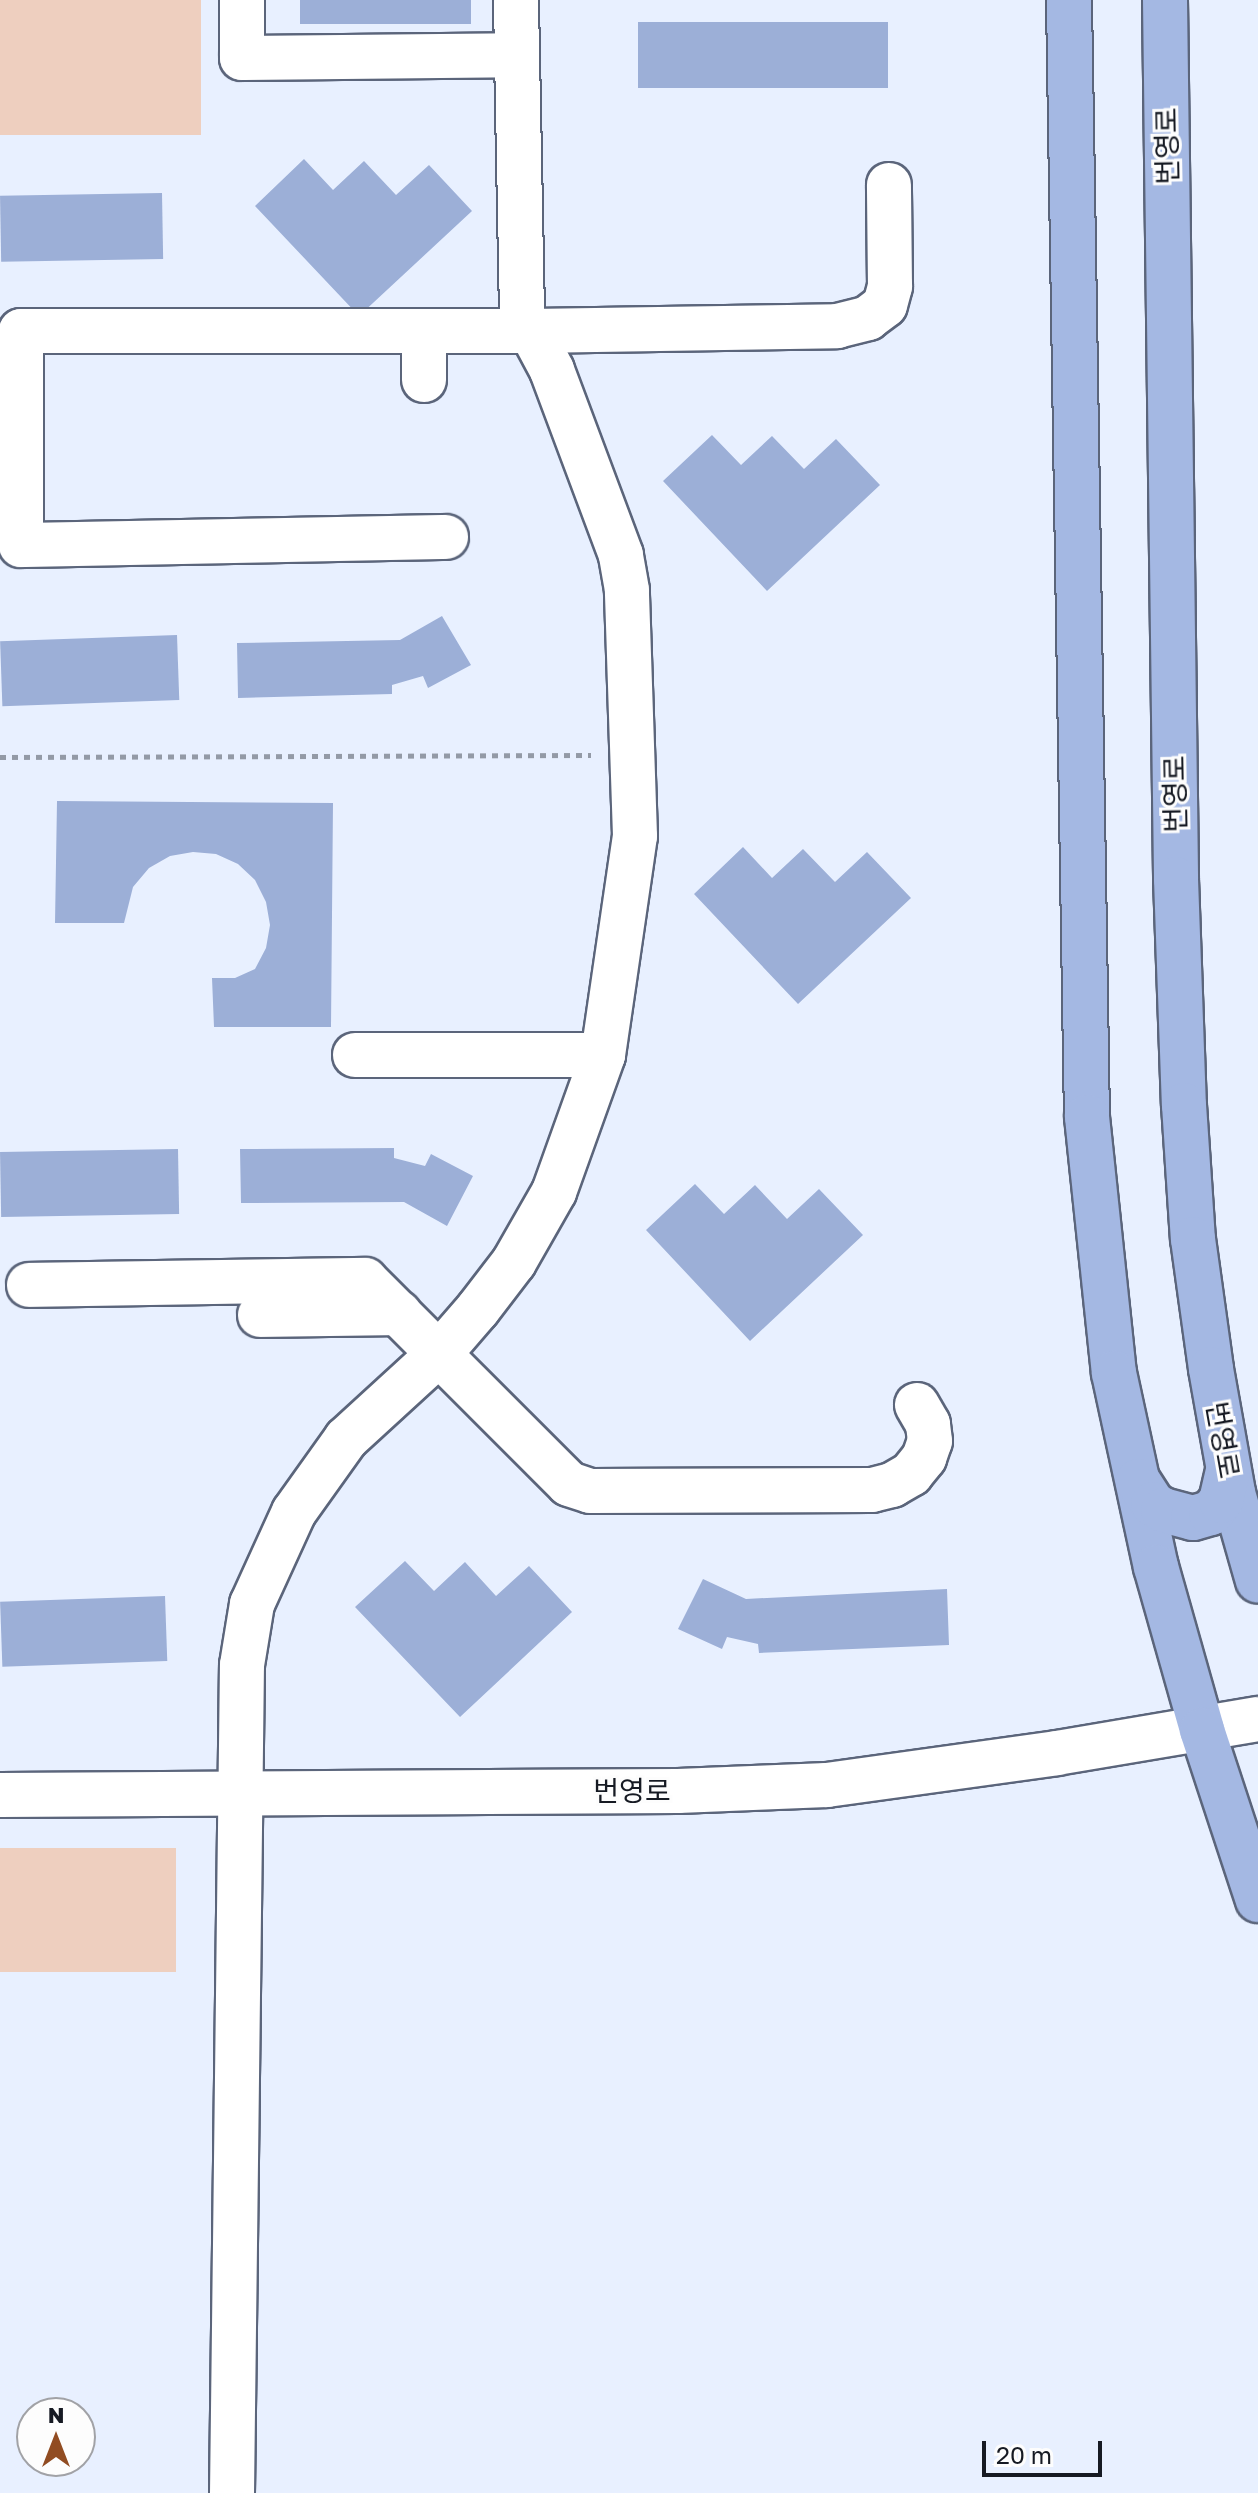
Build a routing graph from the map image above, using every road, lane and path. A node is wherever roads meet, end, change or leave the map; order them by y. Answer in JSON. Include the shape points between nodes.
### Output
{"nodes":[{"id":1,"x":242,"y":0,"type":"edge"},
{"id":2,"x":516,"y":0,"type":"edge"},
{"id":3,"x":1069,"y":0,"type":"edge"},
{"id":4,"x":1165,"y":0,"type":"edge"},
{"id":5,"x":517,"y":55,"type":"junction"},
{"id":6,"x":889,"y":185,"type":"dead end"},
{"id":7,"x":424,"y":331,"type":"junction"},
{"id":8,"x":531,"y":331,"type":"junction"},
{"id":9,"x":424,"y":380,"type":"dead end"},
{"id":10,"x":446,"y":537,"type":"dead end"},
{"id":11,"x":632,"y":755,"type":"junction"},
{"id":12,"x":0,"y":757,"type":"edge"},
{"id":13,"x":355,"y":1055,"type":"dead end"},
{"id":14,"x":603,"y":1055,"type":"junction"},
{"id":15,"x":29,"y":1285,"type":"dead end"},
{"id":16,"x":399,"y":1313,"type":"junction"},
{"id":17,"x":260,"y":1315,"type":"dead end"},
{"id":18,"x":440,"y":1353,"type":"junction"},
{"id":19,"x":917,"y":1405,"type":"dead end"},
{"id":20,"x":1228,"y":1470,"type":"junction"},
{"id":21,"x":1138,"y":1481,"type":"junction"},
{"id":22,"x":1258,"y":1581,"type":"edge"},
{"id":23,"x":1258,"y":1719,"type":"edge"},
{"id":24,"x":1202,"y":1730,"type":"junction"},
{"id":25,"x":241,"y":1794,"type":"junction"},
{"id":26,"x":0,"y":1795,"type":"edge"},
{"id":27,"x":1258,"y":1900,"type":"edge"},
{"id":28,"x":232,"y":2493,"type":"edge"}],
"edges":[{"from":1,"to":5,"type":"street","via":[[242,58]]},
{"from":2,"to":5,"type":"street"},
{"from":3,"to":21,"type":"main road","via":[[1087,1117],[1114,1373]]},
{"from":4,"to":20,"type":"main road","name":"번영로","via":[[1176,879],[1184,1105],[1193,1239]]},
{"from":5,"to":8,"type":"street","via":[[522,314]]},
{"from":6,"to":8,"type":"street","via":[[890,286],[885,305],[868,318],[837,326]]},
{"from":7,"to":8,"type":"street"},
{"from":7,"to":9,"type":"street"},
{"from":7,"to":10,"type":"street","via":[[21,331],[21,545]]},
{"from":8,"to":11,"type":"street","via":[[552,370],[621,555],[627,590]]},
{"from":11,"to":12,"type":"path"},
{"from":11,"to":14,"type":"street","via":[[635,836]]},
{"from":13,"to":14,"type":"street"},
{"from":14,"to":18,"type":"street","via":[[554,1192],[514,1262]]},
{"from":15,"to":16,"type":"street","via":[[365,1280]]},
{"from":16,"to":17,"type":"street"},
{"from":16,"to":18,"type":"street"},
{"from":18,"to":19,"type":"street","via":[[569,1484],[590,1491],[882,1488],[911,1474],[924,1458],[928,1424]]},
{"from":18,"to":25,"type":"street","via":[[346,1439],[294,1512],[252,1604],[242,1665]]},
{"from":20,"to":21,"type":"main road","via":[[1221,1501],[1211,1513],[1193,1518],[1153,1504]]},
{"from":20,"to":22,"type":"main road","name":"번영로"},
{"from":21,"to":24,"type":"main road"},
{"from":23,"to":24,"type":"street","name":"번영로"},
{"from":24,"to":25,"type":"street","name":"번영로","via":[[827,1785]]},
{"from":24,"to":27,"type":"main road"},
{"from":25,"to":26,"type":"street","name":"번영로"},
{"from":25,"to":28,"type":"street"}]}
